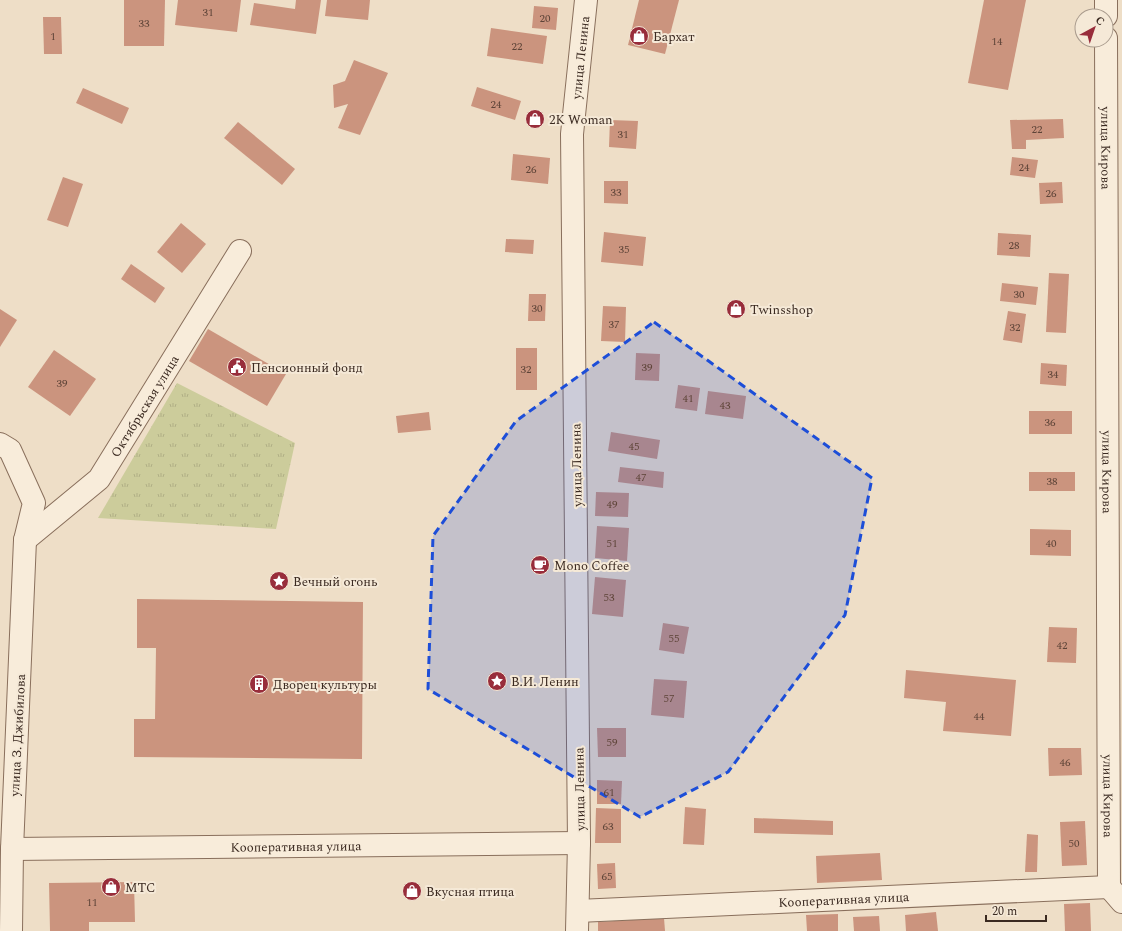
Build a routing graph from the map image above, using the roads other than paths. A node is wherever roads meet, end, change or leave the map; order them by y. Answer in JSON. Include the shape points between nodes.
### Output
{"nodes":[{"id":1,"x":586,"y":0,"type":"edge"},
{"id":2,"x":1106,"y":48,"type":"edge"},
{"id":3,"x":240,"y":251,"type":"dead end"},
{"id":4,"x":0,"y":444,"type":"edge"},
{"id":5,"x":25,"y":540,"type":"junction"},
{"id":6,"x":580,"y":843,"type":"junction"},
{"id":7,"x":12,"y":849,"type":"junction"},
{"id":8,"x":1115,"y":894,"type":"edge"},
{"id":9,"x":578,"y":921,"type":"edge"},
{"id":10,"x":11,"y":931,"type":"edge"}],
"edges":[{"from":1,"to":6,"type":"street","name":"улица Ленина","via":[[572,134]]},
{"from":2,"to":8,"type":"street","name":"улица Кирова"},
{"from":3,"to":5,"type":"street","name":"Октябрьская улица","via":[[99,478]]},
{"from":4,"to":5,"type":"street","name":"улица З. Джибилова","via":[[10,450],[34,503]]},
{"from":5,"to":7,"type":"street","name":"улица З. Джибилова"},
{"from":6,"to":7,"type":"street","name":"Кооперативная улица"},
{"from":6,"to":9,"type":"street","name":"улица Ленина"},
{"from":7,"to":10,"type":"street","name":"улица З. Джибилова"},
{"from":8,"to":9,"type":"street","name":"Кооперативная улица"}]}
